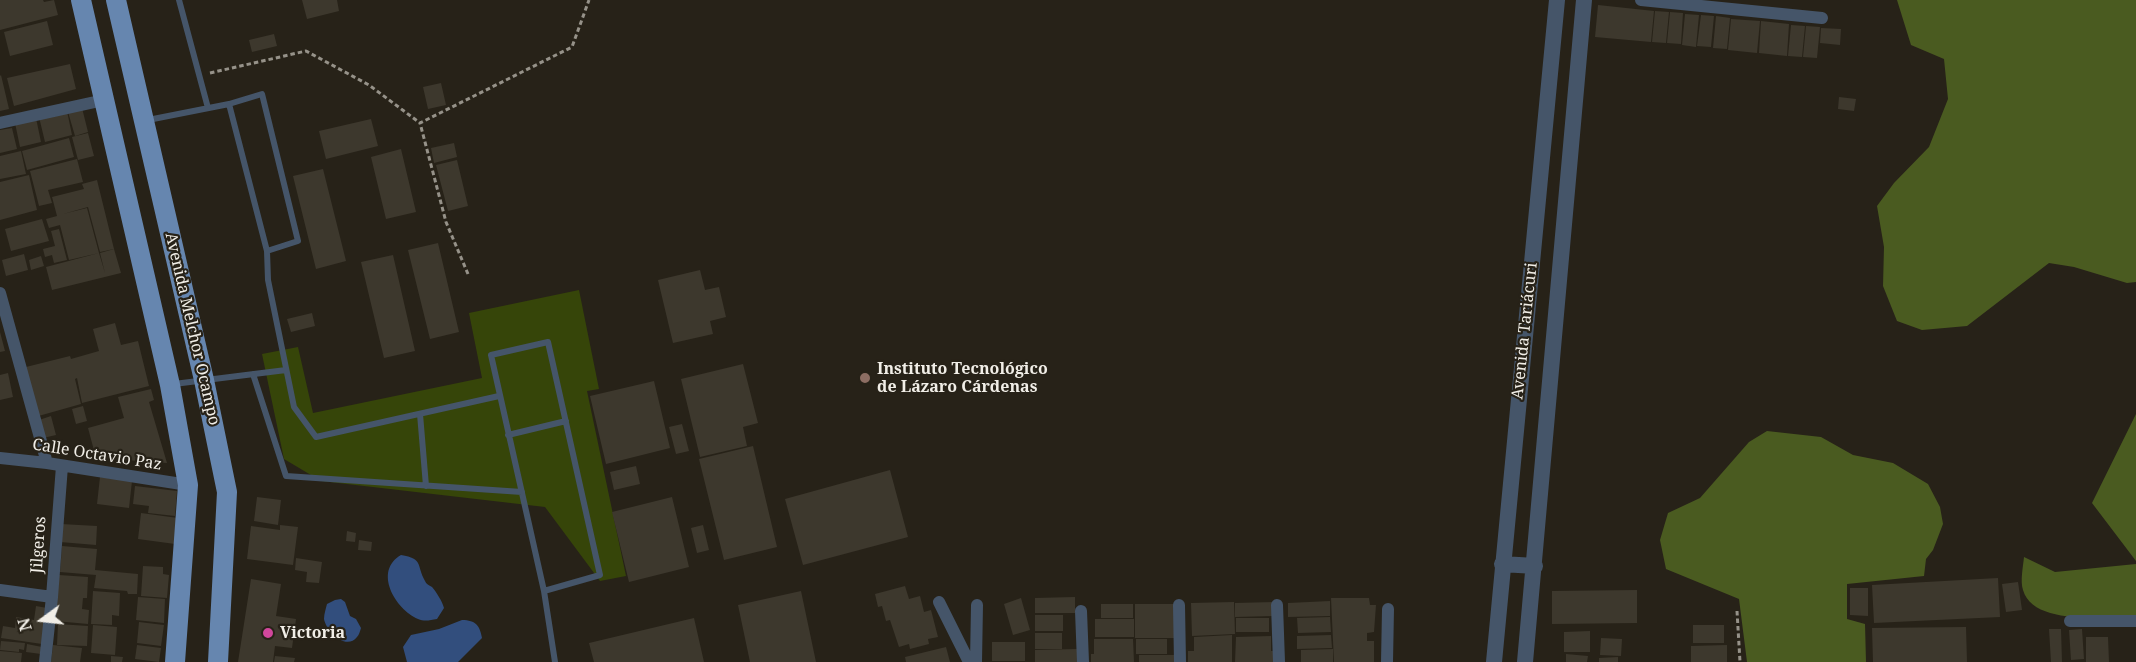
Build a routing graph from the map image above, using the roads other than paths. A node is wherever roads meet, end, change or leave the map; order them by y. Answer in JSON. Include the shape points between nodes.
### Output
{"nodes":[{"id":1,"x":81,"y":0,"type":"edge"},
{"id":2,"x":179,"y":0,"type":"edge"},
{"id":3,"x":1557,"y":0,"type":"edge"},
{"id":4,"x":1584,"y":0,"type":"edge"},
{"id":5,"x":1641,"y":0,"type":"edge"},
{"id":6,"x":118,"y":8,"type":"edge"},
{"id":7,"x":1822,"y":18,"type":"dead end"},
{"id":8,"x":87,"y":23,"type":"junction"},
{"id":9,"x":104,"y":100,"type":"junction"},
{"id":10,"x":229,"y":104,"type":"junction"},
{"id":11,"x":208,"y":108,"type":"junction"},
{"id":12,"x":144,"y":121,"type":"junction"},
{"id":13,"x":0,"y":123,"type":"edge"},
{"id":14,"x":267,"y":251,"type":"junction"},
{"id":15,"x":0,"y":293,"type":"edge"},
{"id":16,"x":286,"y":370,"type":"junction"},
{"id":17,"x":253,"y":374,"type":"junction"},
{"id":18,"x":204,"y":380,"type":"junction"},
{"id":19,"x":170,"y":385,"type":"junction"},
{"id":20,"x":499,"y":396,"type":"junction"},
{"id":21,"x":420,"y":414,"type":"junction"},
{"id":22,"x":566,"y":421,"type":"junction"},
{"id":23,"x":508,"y":435,"type":"junction"},
{"id":24,"x":0,"y":458,"type":"edge"},
{"id":25,"x":47,"y":463,"type":"junction"},
{"id":26,"x":62,"y":466,"type":"junction"},
{"id":27,"x":188,"y":485,"type":"junction"},
{"id":28,"x":426,"y":486,"type":"junction"},
{"id":29,"x":522,"y":492,"type":"junction"},
{"id":30,"x":1502,"y":564,"type":"junction"},
{"id":31,"x":1535,"y":566,"type":"junction"},
{"id":32,"x":0,"y":590,"type":"edge"},
{"id":33,"x":544,"y":591,"type":"junction"},
{"id":34,"x":52,"y":597,"type":"junction"},
{"id":35,"x":939,"y":602,"type":"dead end"},
{"id":36,"x":977,"y":605,"type":"dead end"},
{"id":37,"x":1179,"y":605,"type":"dead end"},
{"id":38,"x":1277,"y":605,"type":"dead end"},
{"id":39,"x":1388,"y":609,"type":"dead end"},
{"id":40,"x":1082,"y":611,"type":"dead end"},
{"id":41,"x":2070,"y":621,"type":"dead end"},
{"id":42,"x":2136,"y":621,"type":"edge"},
{"id":43,"x":45,"y":662,"type":"edge"},
{"id":44,"x":175,"y":662,"type":"edge"},
{"id":45,"x":218,"y":662,"type":"edge"},
{"id":46,"x":555,"y":662,"type":"edge"},
{"id":47,"x":969,"y":662,"type":"edge"},
{"id":48,"x":976,"y":662,"type":"edge"},
{"id":49,"x":1083,"y":662,"type":"edge"},
{"id":50,"x":1180,"y":662,"type":"edge"},
{"id":51,"x":1279,"y":662,"type":"edge"},
{"id":52,"x":1387,"y":662,"type":"edge"},
{"id":53,"x":1494,"y":662,"type":"edge"},
{"id":54,"x":1525,"y":662,"type":"edge"}],
"edges":[{"from":1,"to":8,"type":"main road","name":"Avenida Melchor Ocampo"},
{"from":2,"to":11,"type":"lane"},
{"from":3,"to":30,"type":"street","name":"Avenida Tariácuri"},
{"from":4,"to":31,"type":"street","name":"Avenida Tariácuri"},
{"from":5,"to":7,"type":"street"},
{"from":6,"to":8,"type":"main road"},
{"from":6,"to":12,"type":"main road","name":"Avenida Melchor Ocampo"},
{"from":8,"to":9,"type":"main road","name":"Avenida Melchor Ocampo"},
{"from":9,"to":13,"type":"street"},
{"from":9,"to":19,"type":"main road","name":"Avenida Melchor Ocampo"},
{"from":10,"to":11,"type":"lane"},
{"from":10,"to":14,"type":"lane"},
{"from":10,"to":14,"type":"lane","via":[[262,94],[298,241]]},
{"from":11,"to":12,"type":"lane"},
{"from":12,"to":18,"type":"main road","name":"Avenida Melchor Ocampo"},
{"from":14,"to":16,"type":"lane","via":[[268,280]]},
{"from":15,"to":25,"type":"street"},
{"from":16,"to":17,"type":"lane"},
{"from":16,"to":21,"type":"lane","via":[[294,407],[316,437]]},
{"from":17,"to":18,"type":"lane"},
{"from":17,"to":28,"type":"lane","via":[[286,476]]},
{"from":18,"to":19,"type":"lane"},
{"from":18,"to":45,"type":"main road","name":"Avenida Melchor Ocampo","via":[[227,492]]},
{"from":19,"to":27,"type":"main road","name":"Avenida Melchor Ocampo"},
{"from":20,"to":21,"type":"lane"},
{"from":20,"to":22,"type":"lane","via":[[491,355],[548,342]]},
{"from":20,"to":23,"type":"lane"},
{"from":21,"to":28,"type":"lane"},
{"from":22,"to":23,"type":"lane"},
{"from":22,"to":33,"type":"lane","via":[[600,575]]},
{"from":23,"to":29,"type":"lane"},
{"from":24,"to":25,"type":"street","name":"Calle Octavio Paz"},
{"from":25,"to":26,"type":"street","name":"Calle Octavio Paz"},
{"from":26,"to":27,"type":"street","name":"Calle Octavio Paz"},
{"from":26,"to":34,"type":"street","name":"Jilgeros"},
{"from":27,"to":44,"type":"main road","name":"Avenida Melchor Ocampo"},
{"from":28,"to":29,"type":"lane"},
{"from":29,"to":33,"type":"lane"},
{"from":30,"to":31,"type":"street"},
{"from":30,"to":53,"type":"street","name":"Avenida Tariácuri"},
{"from":31,"to":54,"type":"street","name":"Avenida Tariácuri"},
{"from":32,"to":34,"type":"street"},
{"from":33,"to":46,"type":"lane"},
{"from":34,"to":43,"type":"street","name":"Jilgeros"},
{"from":35,"to":47,"type":"street"},
{"from":36,"to":48,"type":"street"},
{"from":37,"to":50,"type":"street"},
{"from":38,"to":51,"type":"street"},
{"from":39,"to":52,"type":"street"},
{"from":40,"to":49,"type":"street"},
{"from":41,"to":42,"type":"street"}]}
